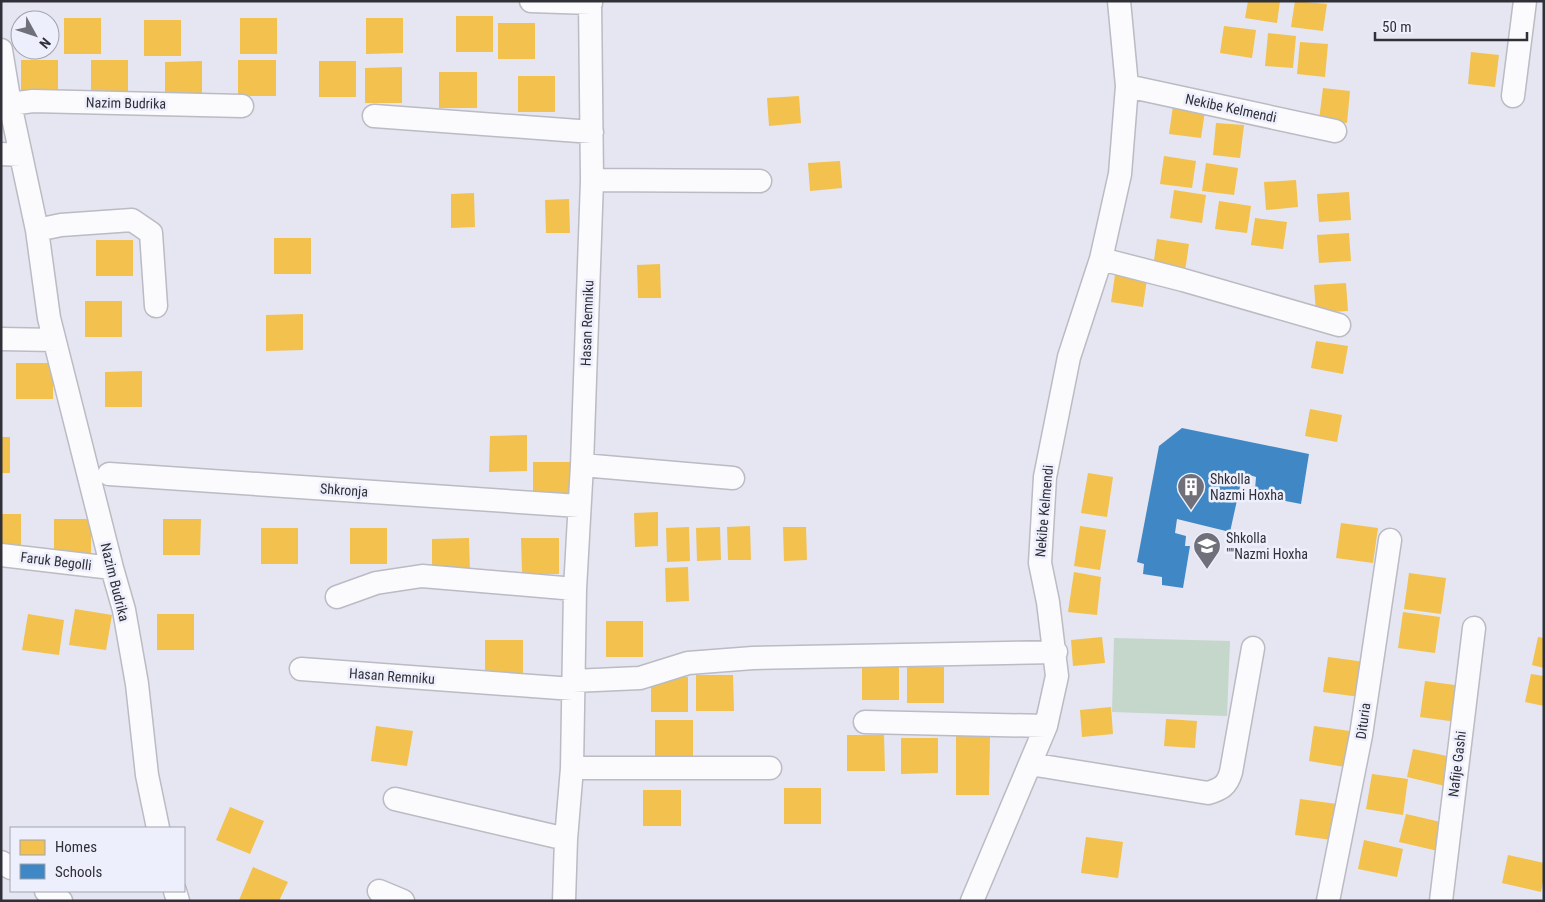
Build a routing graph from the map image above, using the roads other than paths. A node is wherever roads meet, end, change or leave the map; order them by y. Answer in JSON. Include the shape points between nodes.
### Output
{"nodes":[{"id":1,"x":531,"y":1,"type":"edge"},
{"id":2,"x":1119,"y":1,"type":"edge"},
{"id":3,"x":1525,"y":1,"type":"edge"},
{"id":4,"x":590,"y":2,"type":"edge"},
{"id":5,"x":1,"y":50,"type":"edge"},
{"id":6,"x":1127,"y":86,"type":"junction"},
{"id":7,"x":1513,"y":96,"type":"dead end"},
{"id":8,"x":10,"y":104,"type":"junction"},
{"id":9,"x":242,"y":106,"type":"dead end"},
{"id":10,"x":374,"y":116,"type":"dead end"},
{"id":11,"x":1335,"y":131,"type":"dead end"},
{"id":12,"x":592,"y":132,"type":"junction"},
{"id":13,"x":11,"y":155,"type":"edge"},
{"id":14,"x":592,"y":180,"type":"junction"},
{"id":15,"x":760,"y":181,"type":"dead end"},
{"id":16,"x":37,"y":230,"type":"junction"},
{"id":17,"x":1101,"y":259,"type":"junction"},
{"id":18,"x":156,"y":306,"type":"dead end"},
{"id":19,"x":1339,"y":325,"type":"dead end"},
{"id":20,"x":1,"y":340,"type":"edge"},
{"id":21,"x":54,"y":340,"type":"junction"},
{"id":22,"x":582,"y":465,"type":"junction"},
{"id":23,"x":109,"y":474,"type":"dead end"},
{"id":24,"x":733,"y":478,"type":"dead end"},
{"id":25,"x":579,"y":506,"type":"junction"},
{"id":26,"x":1390,"y":540,"type":"dead end"},
{"id":27,"x":1,"y":555,"type":"edge"},
{"id":28,"x":112,"y":568,"type":"junction"},
{"id":29,"x":574,"y":589,"type":"junction"},
{"id":30,"x":337,"y":598,"type":"dead end"},
{"id":31,"x":1474,"y":628,"type":"dead end"},
{"id":32,"x":1253,"y":648,"type":"dead end"},
{"id":33,"x":1056,"y":652,"type":"junction"},
{"id":34,"x":301,"y":669,"type":"dead end"},
{"id":35,"x":573,"y":685,"type":"junction"},
{"id":36,"x":865,"y":722,"type":"dead end"},
{"id":37,"x":1046,"y":726,"type":"junction"},
{"id":38,"x":1030,"y":764,"type":"junction"},
{"id":39,"x":572,"y":768,"type":"junction"},
{"id":40,"x":770,"y":768,"type":"dead end"},
{"id":41,"x":395,"y":799,"type":"dead end"},
{"id":42,"x":158,"y":827,"type":"edge"},
{"id":43,"x":566,"y":839,"type":"junction"},
{"id":44,"x":379,"y":891,"type":"dead end"},
{"id":45,"x":48,"y":892,"type":"edge"},
{"id":46,"x":62,"y":901,"type":"edge"},
{"id":47,"x":403,"y":901,"type":"edge"},
{"id":48,"x":564,"y":901,"type":"edge"},
{"id":49,"x":972,"y":901,"type":"edge"},
{"id":50,"x":1328,"y":901,"type":"edge"},
{"id":51,"x":1441,"y":901,"type":"edge"}],
"edges":[{"from":1,"to":4,"type":"street"},
{"from":2,"to":6,"type":"street","name":"Nekibe Kelmendi"},
{"from":3,"to":7,"type":"street"},
{"from":4,"to":12,"type":"street","name":"Hasan Remniku"},
{"from":5,"to":8,"type":"street","name":"Nazim Budrika"},
{"from":6,"to":11,"type":"street","name":"Nekibe Kelmendi"},
{"from":6,"to":17,"type":"street","name":"Nekibe Kelmendi","via":[[1120,174]]},
{"from":8,"to":9,"type":"street","name":"Nazim Budrika","via":[[33,101]]},
{"from":8,"to":13,"type":"street","name":"Nazim Budrika"},
{"from":10,"to":12,"type":"street"},
{"from":12,"to":14,"type":"street","name":"Hasan Remniku"},
{"from":13,"to":16,"type":"street","name":"Nazim Budrika"},
{"from":14,"to":15,"type":"street"},
{"from":14,"to":22,"type":"street","name":"Hasan Remniku"},
{"from":16,"to":18,"type":"street","via":[[132,220],[151,233]]},
{"from":16,"to":21,"type":"street","name":"Nazim Budrika"},
{"from":17,"to":19,"type":"street"},
{"from":17,"to":33,"type":"street","name":"Nekibe Kelmendi","via":[[1069,357],[1044,477],[1040,562]]},
{"from":20,"to":21,"type":"street"},
{"from":21,"to":28,"type":"street","name":"Nazim Budrika"},
{"from":22,"to":24,"type":"street"},
{"from":22,"to":25,"type":"street","name":"Hasan Remniku"},
{"from":23,"to":25,"type":"street","name":"Shkronja"},
{"from":25,"to":29,"type":"street","name":"Hasan Remniku"},
{"from":26,"to":50,"type":"street","name":"Dituria","via":[[1361,735]]},
{"from":27,"to":28,"type":"street","name":"Faruk Begolli"},
{"from":28,"to":42,"type":"street","name":"Nazim Budrika","via":[[124,610],[137,684],[147,774]]},
{"from":29,"to":30,"type":"street","via":[[422,576],[376,583]]},
{"from":29,"to":35,"type":"street","name":"Hasan Remniku"},
{"from":31,"to":51,"type":"street","name":"Nafije Gashi"},
{"from":32,"to":38,"type":"street","via":[[1231,772],[1221,789],[1208,793]]},
{"from":33,"to":35,"type":"street","via":[[753,658],[688,663],[640,678]]},
{"from":33,"to":37,"type":"street","name":"Nekibe Kelmendi","via":[[1058,676]]},
{"from":34,"to":35,"type":"street","name":"Hasan Remniku"},
{"from":35,"to":39,"type":"street","name":"Hasan Remniku"},
{"from":36,"to":37,"type":"street"},
{"from":37,"to":38,"type":"street","name":"Nekibe Kelmendi"},
{"from":38,"to":49,"type":"street","name":"Nekibe Kelmendi"},
{"from":39,"to":40,"type":"street"},
{"from":39,"to":43,"type":"street","name":"Hasan Remniku"},
{"from":41,"to":43,"type":"street"},
{"from":43,"to":48,"type":"street","name":"Hasan Remniku"},
{"from":44,"to":47,"type":"street"},
{"from":45,"to":46,"type":"street"}]}
